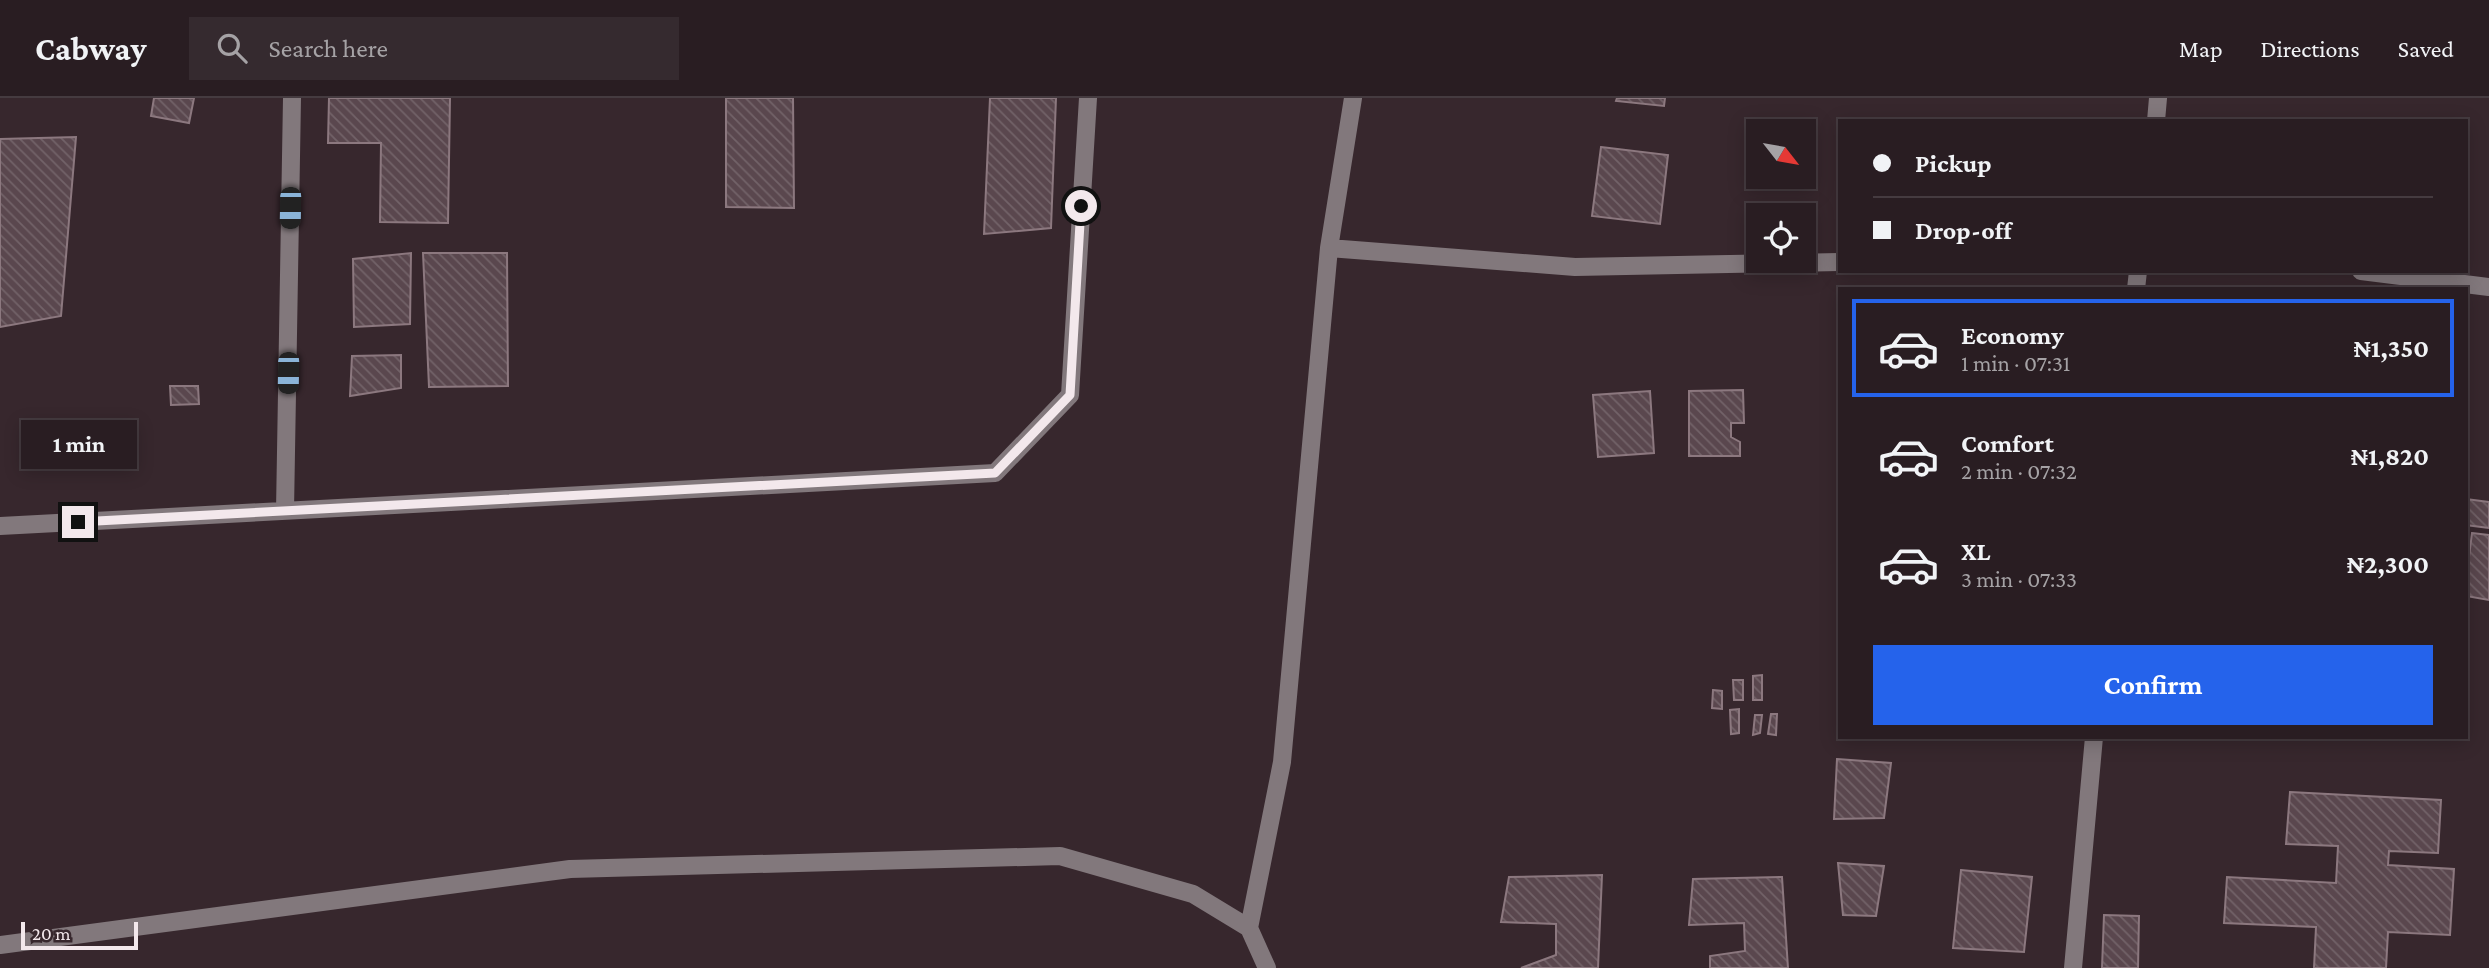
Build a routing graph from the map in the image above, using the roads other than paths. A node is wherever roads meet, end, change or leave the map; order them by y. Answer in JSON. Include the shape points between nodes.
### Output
{"nodes":[{"id":1,"x":292,"y":98,"type":"edge"},
{"id":2,"x":1088,"y":98,"type":"edge"},
{"id":3,"x":1353,"y":98,"type":"edge"},
{"id":4,"x":2158,"y":98,"type":"edge"},
{"id":5,"x":2156,"y":119,"type":"edge"},
{"id":6,"x":1329,"y":248,"type":"junction"},
{"id":7,"x":1838,"y":262,"type":"edge"},
{"id":8,"x":2377,"y":273,"type":"edge"},
{"id":9,"x":2489,"y":287,"type":"edge"},
{"id":10,"x":285,"y":510,"type":"junction"},
{"id":11,"x":0,"y":526,"type":"edge"},
{"id":12,"x":2094,"y":739,"type":"edge"},
{"id":13,"x":1249,"y":928,"type":"junction"},
{"id":14,"x":0,"y":944,"type":"edge"},
{"id":15,"x":1267,"y":968,"type":"edge"},
{"id":16,"x":2073,"y":968,"type":"edge"}],
"edges":[{"from":1,"to":10,"type":"street"},
{"from":2,"to":10,"type":"street","via":[[1070,395],[995,473]]},
{"from":3,"to":6,"type":"street"},
{"from":4,"to":5,"type":"street"},
{"from":6,"to":7,"type":"street","via":[[1575,267]]},
{"from":6,"to":13,"type":"street","via":[[1282,762]]},
{"from":8,"to":9,"type":"street"},
{"from":10,"to":11,"type":"street"},
{"from":12,"to":16,"type":"street"},
{"from":13,"to":14,"type":"street","via":[[1193,894],[1060,856],[570,869]]},
{"from":13,"to":15,"type":"street"}]}
